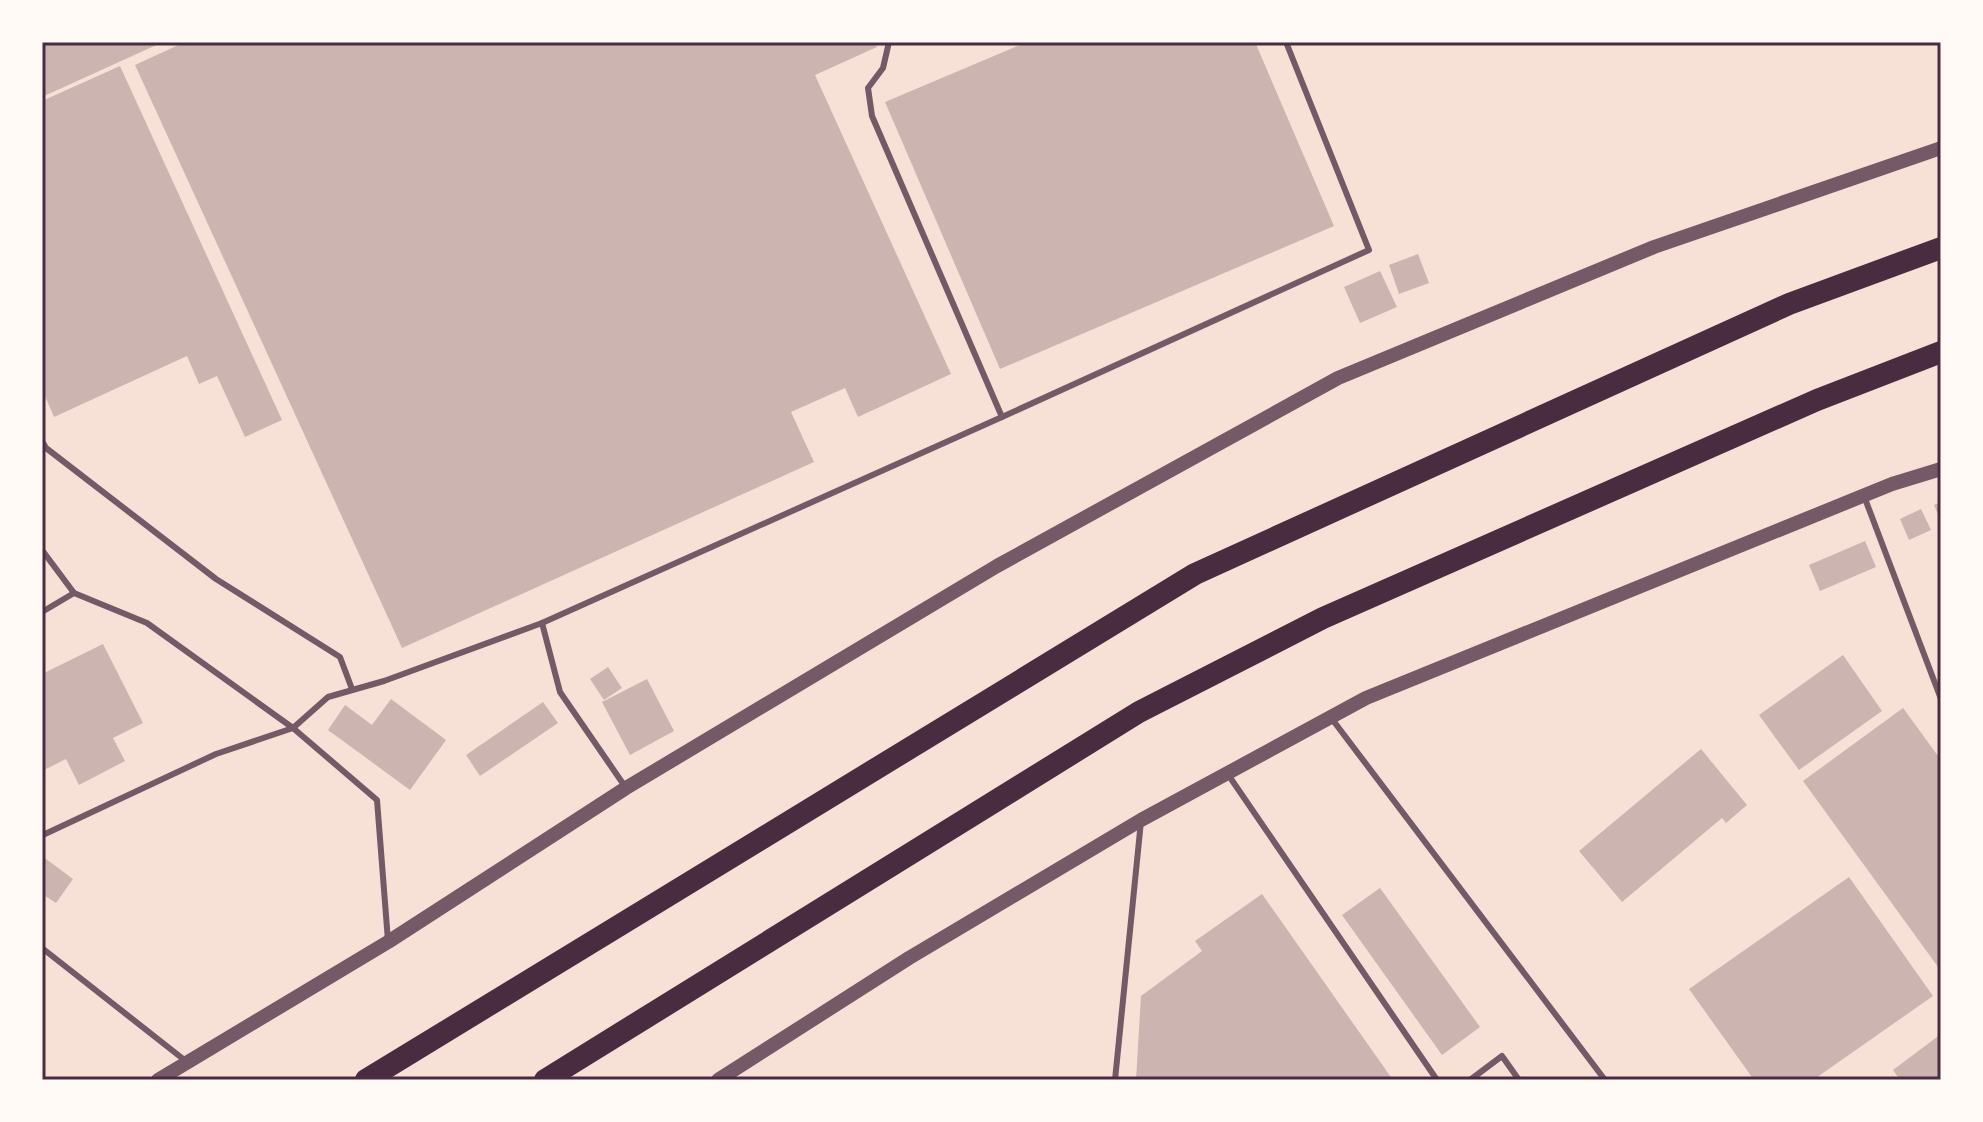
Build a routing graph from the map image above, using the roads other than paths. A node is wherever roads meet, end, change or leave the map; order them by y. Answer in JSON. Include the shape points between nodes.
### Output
{"nodes":[{"id":1,"x":889,"y":42,"type":"edge"},
{"id":2,"x":1286,"y":42,"type":"edge"},
{"id":3,"x":1941,"y":148,"type":"edge"},
{"id":4,"x":1941,"y":248,"type":"edge"},
{"id":5,"x":1941,"y":352,"type":"edge"},
{"id":6,"x":1002,"y":417,"type":"junction"},
{"id":7,"x":42,"y":441,"type":"edge"},
{"id":8,"x":1941,"y":469,"type":"edge"},
{"id":9,"x":1864,"y":496,"type":"junction"},
{"id":10,"x":42,"y":550,"type":"edge"},
{"id":11,"x":74,"y":593,"type":"junction"},
{"id":12,"x":42,"y":612,"type":"edge"},
{"id":13,"x":542,"y":623,"type":"junction"},
{"id":14,"x":352,"y":689,"type":"junction"},
{"id":15,"x":1941,"y":699,"type":"edge"},
{"id":16,"x":1331,"y":716,"type":"junction"},
{"id":17,"x":293,"y":728,"type":"junction"},
{"id":18,"x":1227,"y":773,"type":"junction"},
{"id":19,"x":626,"y":788,"type":"junction"},
{"id":20,"x":1141,"y":820,"type":"junction"},
{"id":21,"x":45,"y":834,"type":"dead end"},
{"id":22,"x":388,"y":942,"type":"junction"},
{"id":23,"x":42,"y":948,"type":"edge"},
{"id":24,"x":187,"y":1062,"type":"junction"},
{"id":25,"x":158,"y":1080,"type":"edge"},
{"id":26,"x":366,"y":1080,"type":"edge"},
{"id":27,"x":545,"y":1080,"type":"edge"},
{"id":28,"x":718,"y":1080,"type":"edge"},
{"id":29,"x":1115,"y":1080,"type":"edge"},
{"id":30,"x":1437,"y":1080,"type":"edge"},
{"id":31,"x":1470,"y":1080,"type":"edge"},
{"id":32,"x":1519,"y":1080,"type":"edge"},
{"id":33,"x":1605,"y":1080,"type":"edge"}],
"edges":[{"from":1,"to":6,"type":"lane","via":[[883,68],[868,88],[872,116]]},
{"from":2,"to":6,"type":"lane","via":[[1369,250]]},
{"from":3,"to":19,"type":"street","via":[[1654,247],[1338,378],[997,566]]},
{"from":4,"to":26,"type":"highway","via":[[1789,304],[1195,574]]},
{"from":5,"to":27,"type":"highway","via":[[1817,400],[1338,612],[1139,712]]},
{"from":6,"to":13,"type":"lane"},
{"from":7,"to":14,"type":"lane","via":[[216,579],[340,657]]},
{"from":8,"to":9,"type":"street"},
{"from":9,"to":15,"type":"lane"},
{"from":9,"to":16,"type":"street"},
{"from":10,"to":11,"type":"lane"},
{"from":11,"to":12,"type":"lane"},
{"from":11,"to":17,"type":"lane","via":[[147,623]]},
{"from":13,"to":14,"type":"lane"},
{"from":13,"to":19,"type":"lane","via":[[560,692]]},
{"from":14,"to":17,"type":"lane","via":[[328,697]]},
{"from":16,"to":18,"type":"street"},
{"from":16,"to":33,"type":"lane"},
{"from":17,"to":21,"type":"lane","via":[[216,754]]},
{"from":17,"to":22,"type":"lane","via":[[377,800]]},
{"from":18,"to":20,"type":"street"},
{"from":18,"to":30,"type":"lane"},
{"from":19,"to":22,"type":"street"},
{"from":20,"to":28,"type":"street"},
{"from":20,"to":29,"type":"lane"},
{"from":22,"to":24,"type":"street"},
{"from":23,"to":24,"type":"lane"},
{"from":24,"to":25,"type":"street"},
{"from":31,"to":32,"type":"lane","via":[[1502,1056]]}]}
